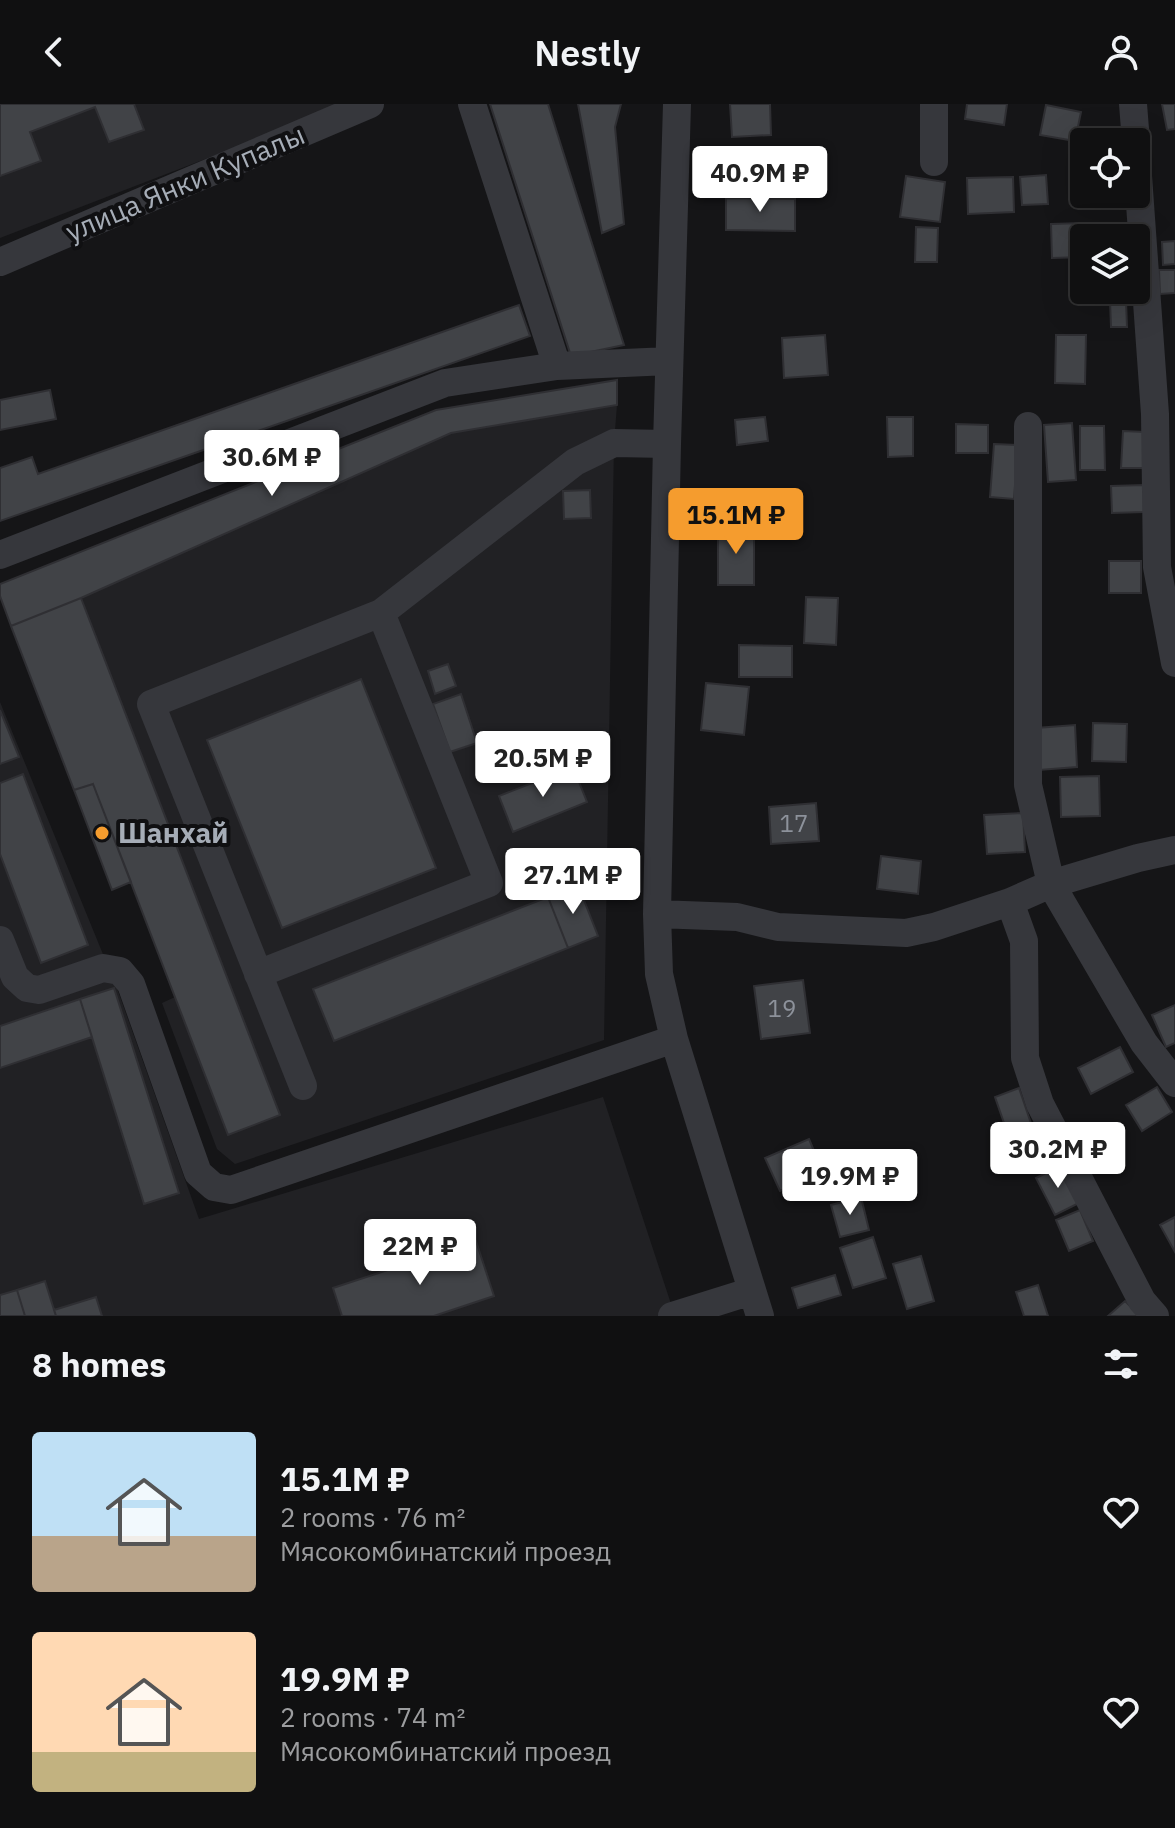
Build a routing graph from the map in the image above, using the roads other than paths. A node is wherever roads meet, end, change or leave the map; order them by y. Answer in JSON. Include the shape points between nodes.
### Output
{"nodes":[{"id":1,"x":370,"y":104,"type":"edge"},
{"id":2,"x":472,"y":104,"type":"edge"},
{"id":3,"x":677,"y":104,"type":"edge"},
{"id":4,"x":934,"y":104,"type":"edge"},
{"id":5,"x":1133,"y":104,"type":"edge"},
{"id":6,"x":1135,"y":128,"type":"edge"},
{"id":7,"x":934,"y":162,"type":"dead end"},
{"id":8,"x":1140,"y":208,"type":"edge"},
{"id":9,"x":0,"y":262,"type":"edge"},
{"id":10,"x":669,"y":361,"type":"junction"},
{"id":11,"x":557,"y":366,"type":"junction"},
{"id":12,"x":1028,"y":426,"type":"dead end"},
{"id":13,"x":667,"y":444,"type":"junction"},
{"id":14,"x":0,"y":555,"type":"edge"},
{"id":15,"x":381,"y":613,"type":"junction"},
{"id":16,"x":1175,"y":663,"type":"edge"},
{"id":17,"x":1175,"y":850,"type":"edge"},
{"id":18,"x":1051,"y":884,"type":"junction"},
{"id":19,"x":1010,"y":902,"type":"junction"},
{"id":20,"x":657,"y":914,"type":"junction"},
{"id":21,"x":0,"y":940,"type":"edge"},
{"id":22,"x":258,"y":974,"type":"junction"},
{"id":23,"x":674,"y":1039,"type":"junction"},
{"id":24,"x":1175,"y":1083,"type":"edge"},
{"id":25,"x":303,"y":1086,"type":"dead end"},
{"id":26,"x":756,"y":1304,"type":"edge"},
{"id":27,"x":672,"y":1316,"type":"edge"},
{"id":28,"x":1155,"y":1316,"type":"edge"}],
"edges":[{"from":1,"to":9,"type":"street","name":"улица Янки Купалы"},
{"from":2,"to":11,"type":"street"},
{"from":3,"to":10,"type":"street"},
{"from":4,"to":7,"type":"street"},
{"from":5,"to":6,"type":"street"},
{"from":8,"to":16,"type":"street","via":[[1155,414],[1157,567]]},
{"from":10,"to":11,"type":"street"},
{"from":10,"to":13,"type":"street"},
{"from":11,"to":14,"type":"street","via":[[445,383]]},
{"from":12,"to":18,"type":"street","via":[[1028,785]]},
{"from":13,"to":15,"type":"street","via":[[614,443],[575,462]]},
{"from":13,"to":20,"type":"street"},
{"from":15,"to":22,"type":"street","via":[[151,704]]},
{"from":15,"to":22,"type":"street","via":[[489,883]]},
{"from":17,"to":18,"type":"street"},
{"from":18,"to":19,"type":"street"},
{"from":18,"to":24,"type":"street","via":[[1144,1043]]},
{"from":19,"to":20,"type":"street","via":[[906,933]]},
{"from":19,"to":28,"type":"street","via":[[1024,941],[1025,1058],[1040,1104],[1142,1301]]},
{"from":20,"to":23,"type":"street","via":[[659,974]]},
{"from":21,"to":23,"type":"street","via":[[15,977],[27,988],[39,990],[103,968],[120,971],[131,984],[198,1173],[214,1187],[231,1190]]},
{"from":22,"to":25,"type":"street"},
{"from":23,"to":26,"type":"street"},
{"from":26,"to":27,"type":"street"}]}
